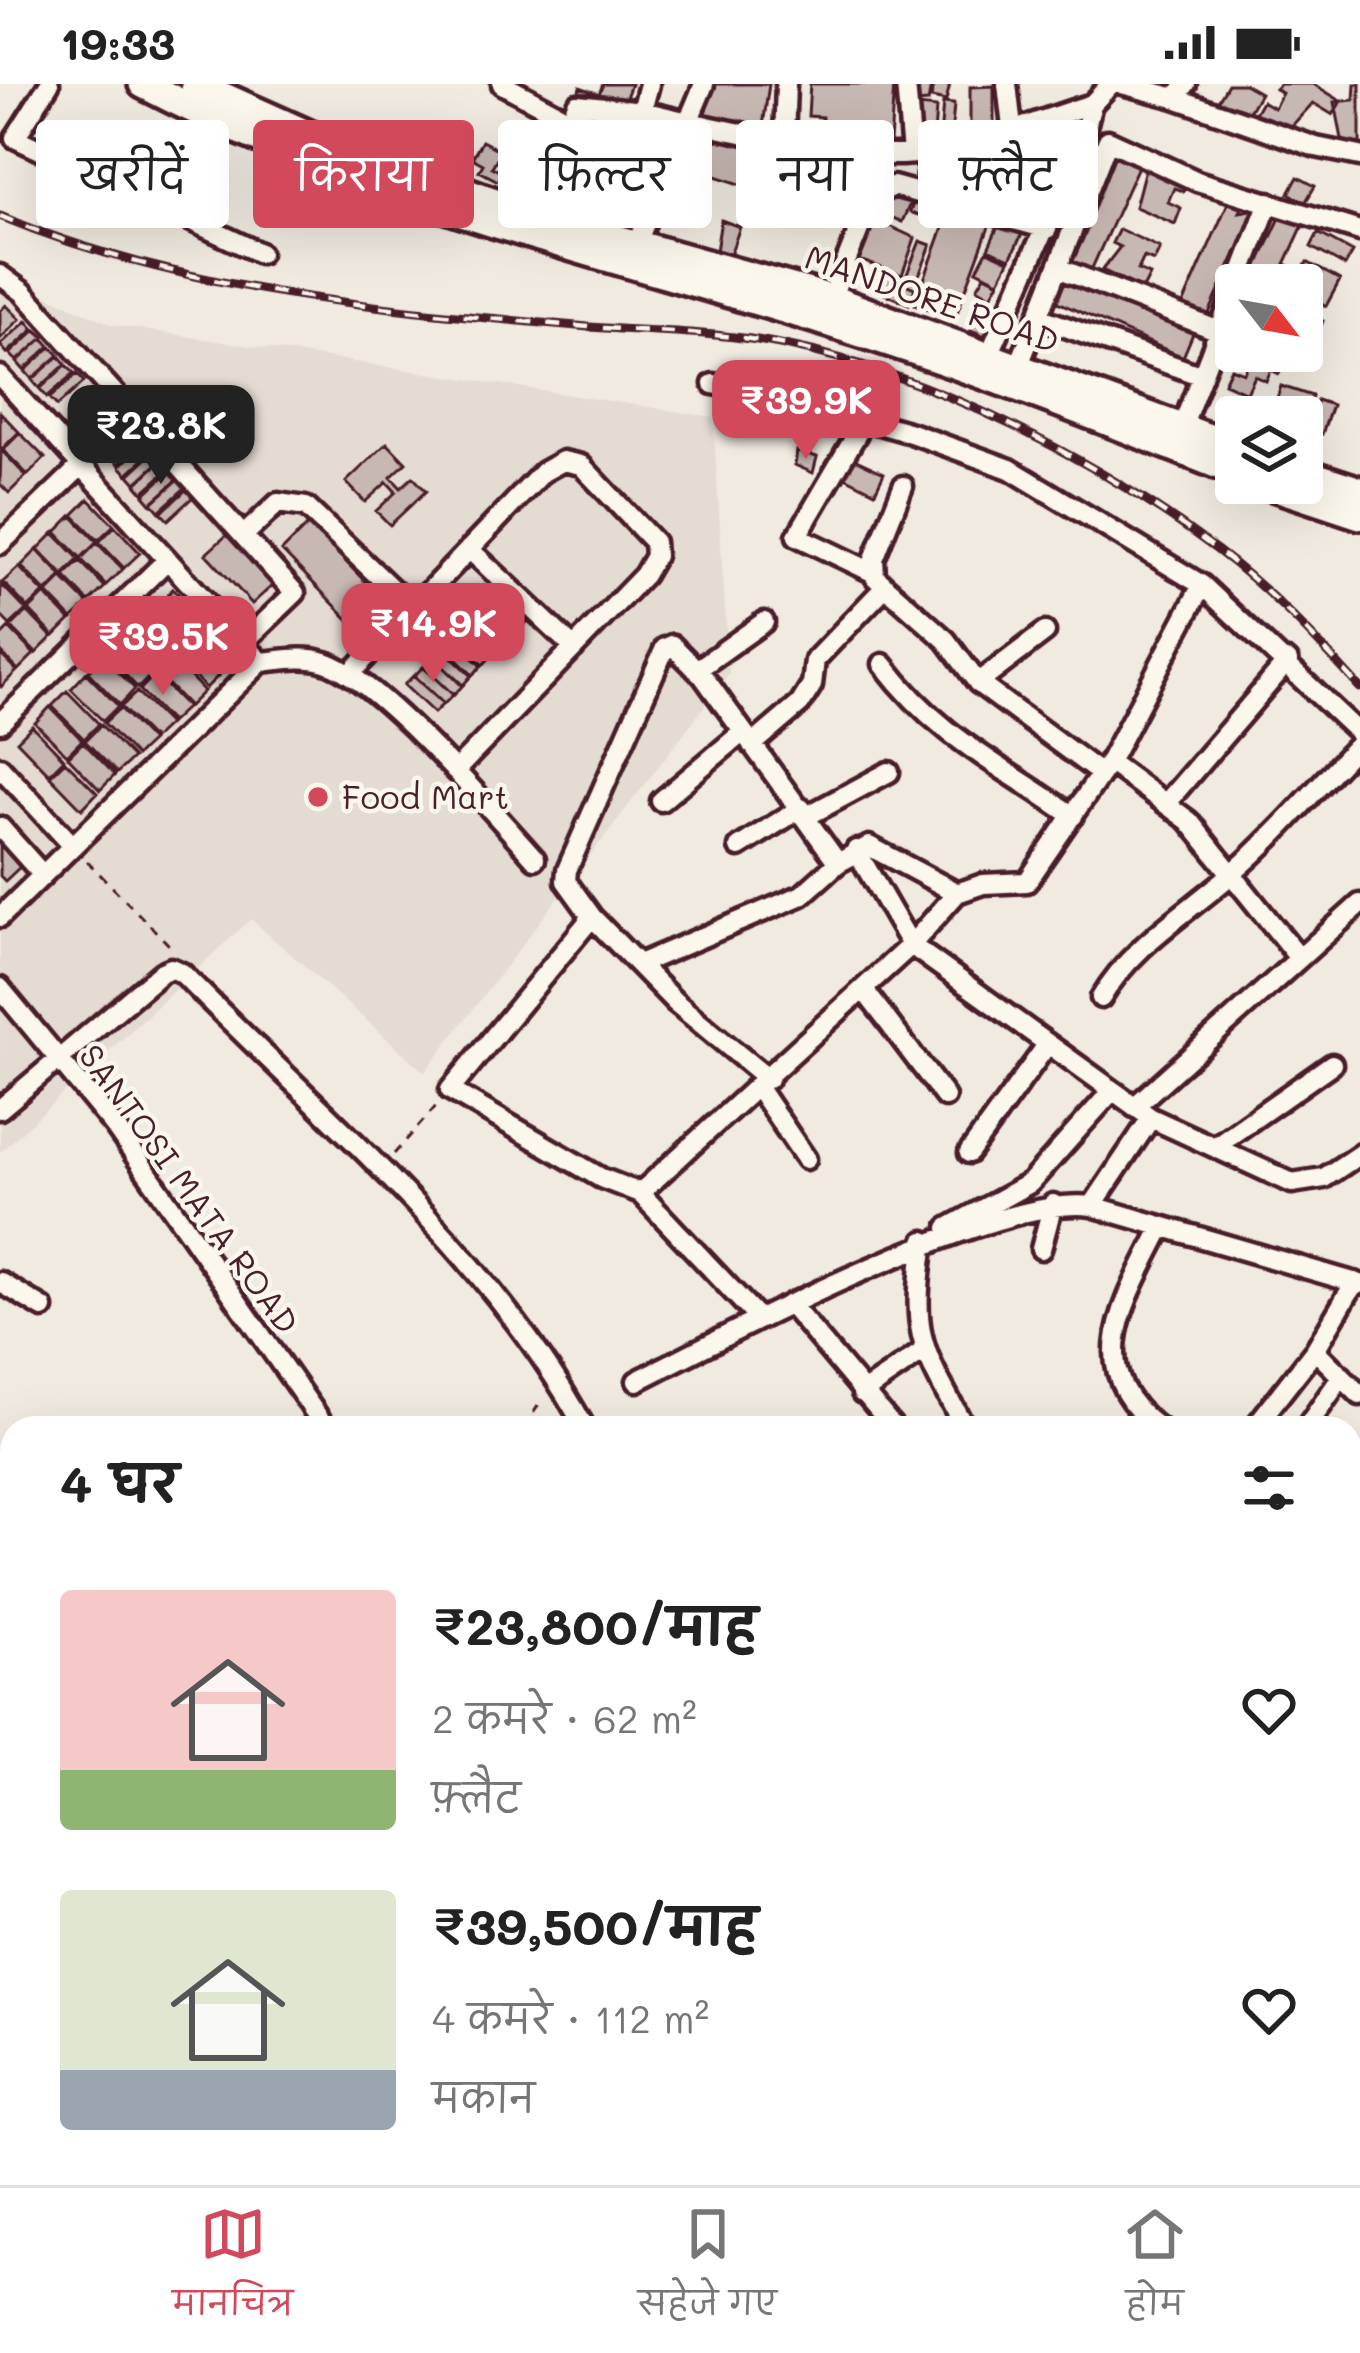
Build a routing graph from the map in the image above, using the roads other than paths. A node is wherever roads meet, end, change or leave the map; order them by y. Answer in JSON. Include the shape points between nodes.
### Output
{"nodes":[{"id":1,"x":49,"y":84,"type":"edge"},
{"id":2,"x":143,"y":84,"type":"edge"},
{"id":3,"x":195,"y":84,"type":"edge"},
{"id":4,"x":502,"y":84,"type":"edge"},
{"id":5,"x":649,"y":84,"type":"edge"},
{"id":6,"x":704,"y":84,"type":"edge"},
{"id":7,"x":787,"y":84,"type":"edge"},
{"id":8,"x":906,"y":84,"type":"edge"},
{"id":9,"x":1007,"y":84,"type":"edge"},
{"id":10,"x":1111,"y":84,"type":"edge"},
{"id":11,"x":1122,"y":84,"type":"edge"},
{"id":12,"x":1180,"y":91,"type":"edge"},
{"id":13,"x":1092,"y":104,"type":"junction"},
{"id":14,"x":642,"y":111,"type":"junction"},
{"id":15,"x":568,"y":120,"type":"joint"},
{"id":16,"x":680,"y":120,"type":"edge"},
{"id":17,"x":689,"y":120,"type":"edge"},
{"id":18,"x":785,"y":120,"type":"edge"},
{"id":19,"x":1011,"y":120,"type":"edge"},
{"id":20,"x":1039,"y":120,"type":"edge"},
{"id":21,"x":8,"y":134,"type":"edge"},
{"id":22,"x":894,"y":152,"type":"edge"},
{"id":23,"x":918,"y":152,"type":"edge"},
{"id":24,"x":912,"y":154,"type":"junction"},
{"id":25,"x":1360,"y":156,"type":"edge"},
{"id":26,"x":498,"y":202,"type":"edge"},
{"id":27,"x":1269,"y":202,"type":"junction"},
{"id":28,"x":575,"y":228,"type":"edge"},
{"id":29,"x":643,"y":228,"type":"edge"},
{"id":30,"x":1046,"y":230,"type":"junction"},
{"id":31,"x":1360,"y":232,"type":"edge"},
{"id":32,"x":635,"y":247,"type":"junction"},
{"id":33,"x":260,"y":253,"type":"dead end"},
{"id":34,"x":1245,"y":264,"type":"edge"},
{"id":35,"x":1058,"y":268,"type":"junction"},
{"id":36,"x":0,"y":275,"type":"edge"},
{"id":37,"x":830,"y":299,"type":"junction"},
{"id":38,"x":1038,"y":317,"type":"junction"},
{"id":39,"x":1215,"y":329,"type":"edge"},
{"id":40,"x":1215,"y":342,"type":"edge"},
{"id":41,"x":989,"y":353,"type":"junction"},
{"id":42,"x":1019,"y":365,"type":"junction"},
{"id":43,"x":0,"y":376,"type":"edge"},
{"id":44,"x":1202,"y":376,"type":"junction"},
{"id":45,"x":713,"y":384,"type":"dead end"},
{"id":46,"x":865,"y":420,"type":"junction"},
{"id":47,"x":1182,"y":428,"type":"junction"},
{"id":48,"x":1215,"y":440,"type":"edge"},
{"id":49,"x":82,"y":464,"type":"junction"},
{"id":50,"x":1215,"y":464,"type":"edge"},
{"id":51,"x":1323,"y":479,"type":"edge"},
{"id":52,"x":903,"y":486,"type":"dead end"},
{"id":53,"x":1360,"y":491,"type":"edge"},
{"id":54,"x":1323,"y":503,"type":"edge"},
{"id":55,"x":1360,"y":515,"type":"edge"},
{"id":56,"x":245,"y":534,"type":"junction"},
{"id":57,"x":0,"y":544,"type":"edge"},
{"id":58,"x":470,"y":549,"type":"junction"},
{"id":59,"x":164,"y":562,"type":"junction"},
{"id":60,"x":880,"y":580,"type":"junction"},
{"id":61,"x":1202,"y":585,"type":"junction"},
{"id":62,"x":412,"y":609,"type":"junction"},
{"id":63,"x":764,"y":622,"type":"dead end"},
{"id":64,"x":1045,"y":632,"type":"dead end"},
{"id":65,"x":243,"y":643,"type":"junction"},
{"id":66,"x":574,"y":648,"type":"junction"},
{"id":67,"x":1288,"y":661,"type":"junction"},
{"id":68,"x":261,"y":662,"type":"junction"},
{"id":69,"x":883,"y":664,"type":"dead end"},
{"id":70,"x":698,"y":670,"type":"junction"},
{"id":71,"x":350,"y":674,"type":"junction"},
{"id":72,"x":978,"y":683,"type":"junction"},
{"id":73,"x":0,"y":723,"type":"edge"},
{"id":74,"x":1360,"y":734,"type":"edge"},
{"id":75,"x":747,"y":738,"type":"junction"},
{"id":76,"x":1360,"y":743,"type":"edge"},
{"id":77,"x":0,"y":767,"type":"edge"},
{"id":78,"x":1105,"y":768,"type":"junction"},
{"id":79,"x":455,"y":771,"type":"junction"},
{"id":80,"x":889,"y":772,"type":"dead end"},
{"id":81,"x":661,"y":801,"type":"dead end"},
{"id":82,"x":1167,"y":802,"type":"junction"},
{"id":83,"x":804,"y":812,"type":"junction"},
{"id":84,"x":1073,"y":816,"type":"junction"},
{"id":85,"x":0,"y":827,"type":"edge"},
{"id":86,"x":73,"y":846,"type":"junction"},
{"id":87,"x":739,"y":847,"type":"dead end"},
{"id":88,"x":856,"y":850,"type":"junction"},
{"id":89,"x":535,"y":859,"type":"dead end"},
{"id":90,"x":838,"y":863,"type":"junction"},
{"id":91,"x":42,"y":874,"type":"junction"},
{"id":92,"x":1232,"y":874,"type":"junction"},
{"id":93,"x":956,"y":893,"type":"junction"},
{"id":94,"x":1360,"y":904,"type":"edge"},
{"id":95,"x":0,"y":917,"type":"edge"},
{"id":96,"x":592,"y":917,"type":"junction"},
{"id":97,"x":911,"y":945,"type":"junction"},
{"id":98,"x":1298,"y":958,"type":"junction"},
{"id":99,"x":639,"y":964,"type":"junction"},
{"id":100,"x":0,"y":988,"type":"edge"},
{"id":101,"x":864,"y":990,"type":"junction"},
{"id":102,"x":1101,"y":998,"type":"dead end"},
{"id":103,"x":1048,"y":1046,"type":"junction"},
{"id":104,"x":58,"y":1056,"type":"junction"},
{"id":105,"x":1332,"y":1064,"type":"dead end"},
{"id":106,"x":763,"y":1084,"type":"junction"},
{"id":107,"x":1112,"y":1091,"type":"junction"},
{"id":108,"x":945,"y":1097,"type":"dead end"},
{"id":109,"x":1133,"y":1107,"type":"junction"},
{"id":110,"x":0,"y":1108,"type":"edge"},
{"id":111,"x":1151,"y":1118,"type":"junction"},
{"id":112,"x":1214,"y":1148,"type":"junction"},
{"id":113,"x":969,"y":1153,"type":"dead end"},
{"id":114,"x":1360,"y":1154,"type":"edge"},
{"id":115,"x":806,"y":1159,"type":"dead end"},
{"id":116,"x":640,"y":1193,"type":"junction"},
{"id":117,"x":1053,"y":1204,"type":"junction"},
{"id":118,"x":1092,"y":1206,"type":"junction"},
{"id":119,"x":1162,"y":1227,"type":"junction"},
{"id":120,"x":923,"y":1248,"type":"junction"},
{"id":121,"x":1041,"y":1249,"type":"dead end"},
{"id":122,"x":0,"y":1282,"type":"edge"},
{"id":123,"x":1358,"y":1283,"type":"edge"},
{"id":124,"x":790,"y":1304,"type":"junction"},
{"id":125,"x":43,"y":1308,"type":"dead end"},
{"id":126,"x":759,"y":1319,"type":"junction"},
{"id":127,"x":925,"y":1350,"type":"junction"},
{"id":128,"x":1315,"y":1350,"type":"junction"},
{"id":129,"x":1342,"y":1376,"type":"junction"},
{"id":130,"x":638,"y":1381,"type":"dead end"},
{"id":131,"x":862,"y":1393,"type":"junction"},
{"id":132,"x":1360,"y":1395,"type":"edge"},
{"id":133,"x":318,"y":1416,"type":"edge"},
{"id":134,"x":578,"y":1416,"type":"edge"},
{"id":135,"x":883,"y":1416,"type":"edge"},
{"id":136,"x":959,"y":1416,"type":"edge"},
{"id":137,"x":1144,"y":1416,"type":"edge"},
{"id":138,"x":1263,"y":1416,"type":"edge"},
{"id":139,"x":1314,"y":1416,"type":"edge"}],
"edges":[{"from":1,"to":21,"type":"street"},
{"from":2,"to":50,"type":"highway","name":"MANDORE ROAD","via":[[305,158],[540,241],[834,324],[1037,392]]},
{"from":3,"to":26,"type":"highway","name":"MANDORE ROAD","via":[[311,136]]},
{"from":4,"to":15,"type":"street"},
{"from":5,"to":14,"type":"street"},
{"from":6,"to":17,"type":"street"},
{"from":7,"to":18,"type":"street"},
{"from":8,"to":24,"type":"street"},
{"from":9,"to":19,"type":"street"},
{"from":10,"to":13,"type":"street"},
{"from":11,"to":12,"type":"street"},
{"from":12,"to":25,"type":"street","via":[[1316,147]]},
{"from":13,"to":20,"type":"street"},
{"from":13,"to":30,"type":"street"},
{"from":14,"to":15,"type":"street","via":[[578,104]]},
{"from":14,"to":16,"type":"street"},
{"from":21,"to":33,"type":"street"},
{"from":22,"to":24,"type":"street"},
{"from":23,"to":24,"type":"street"},
{"from":27,"to":31,"type":"street"},
{"from":27,"to":34,"type":"street"},
{"from":27,"to":35,"type":"street","via":[[1197,181],[1108,140]]},
{"from":28,"to":32,"type":"highway","name":"MANDORE ROAD"},
{"from":29,"to":32,"type":"street"},
{"from":30,"to":37,"type":"street","via":[[893,186],[872,197]]},
{"from":30,"to":41,"type":"street"},
{"from":32,"to":37,"type":"highway","name":"MANDORE ROAD"},
{"from":35,"to":38,"type":"street"},
{"from":35,"to":39,"type":"street"},
{"from":36,"to":56,"type":"street"},
{"from":37,"to":41,"type":"highway","name":"MANDORE ROAD"},
{"from":38,"to":42,"type":"street"},
{"from":38,"to":44,"type":"street"},
{"from":40,"to":44,"type":"street"},
{"from":41,"to":42,"type":"highway","name":"MANDORE ROAD"},
{"from":42,"to":47,"type":"highway","name":"MANDORE ROAD"},
{"from":43,"to":49,"type":"street"},
{"from":44,"to":47,"type":"street"},
{"from":45,"to":46,"type":"street"},
{"from":46,"to":60,"type":"street","via":[[797,536]]},
{"from":46,"to":61,"type":"street","via":[[1010,469]]},
{"from":47,"to":48,"type":"highway","name":"MANDORE ROAD"},
{"from":49,"to":57,"type":"street"},
{"from":49,"to":59,"type":"street"},
{"from":51,"to":53,"type":"highway"},
{"from":52,"to":60,"type":"street","via":[[874,559]]},
{"from":54,"to":55,"type":"highway"},
{"from":56,"to":62,"type":"street","via":[[278,503],[305,507]]},
{"from":56,"to":65,"type":"street","via":[[295,592]]},
{"from":58,"to":62,"type":"street"},
{"from":58,"to":66,"type":"street"},
{"from":58,"to":66,"type":"street","via":[[543,472],[563,460],[581,465],[654,542],[655,556]]},
{"from":59,"to":65,"type":"street"},
{"from":59,"to":73,"type":"street"},
{"from":60,"to":72,"type":"street","via":[[946,640]]},
{"from":60,"to":75,"type":"street","via":[[815,660],[800,704]]},
{"from":61,"to":67,"type":"street"},
{"from":61,"to":78,"type":"street"},
{"from":62,"to":71,"type":"street"},
{"from":63,"to":70,"type":"street"},
{"from":64,"to":72,"type":"street"},
{"from":65,"to":68,"type":"street"},
{"from":66,"to":79,"type":"street"},
{"from":67,"to":74,"type":"street"},
{"from":67,"to":82,"type":"street"},
{"from":68,"to":71,"type":"street","via":[[311,658]]},
{"from":68,"to":86,"type":"street"},
{"from":69,"to":84,"type":"street","via":[[952,739]]},
{"from":70,"to":75,"type":"street"},
{"from":70,"to":96,"type":"street","via":[[679,647],[665,648],[572,858],[566,881]]},
{"from":71,"to":79,"type":"street"},
{"from":72,"to":78,"type":"street"},
{"from":75,"to":81,"type":"street"},
{"from":75,"to":83,"type":"street"},
{"from":76,"to":92,"type":"street"},
{"from":77,"to":86,"type":"street"},
{"from":78,"to":82,"type":"street"},
{"from":78,"to":84,"type":"street"},
{"from":79,"to":89,"type":"street"},
{"from":80,"to":83,"type":"street"},
{"from":82,"to":92,"type":"street"},
{"from":83,"to":87,"type":"street"},
{"from":83,"to":90,"type":"street"},
{"from":84,"to":93,"type":"street","via":[[1027,882]]},
{"from":85,"to":91,"type":"street"},
{"from":86,"to":91,"type":"street"},
{"from":88,"to":90,"type":"street"},
{"from":88,"to":93,"type":"street","via":[[891,853]]},
{"from":88,"to":97,"type":"street"},
{"from":90,"to":99,"type":"street","via":[[802,896]]},
{"from":91,"to":95,"type":"street"},
{"from":92,"to":98,"type":"street"},
{"from":92,"to":102,"type":"street","via":[[1166,928]]},
{"from":93,"to":97,"type":"street"},
{"from":94,"to":98,"type":"street"},
{"from":96,"to":99,"type":"street"},
{"from":96,"to":116,"type":"street","via":[[450,1090]]},
{"from":97,"to":101,"type":"street"},
{"from":97,"to":103,"type":"street"},
{"from":98,"to":109,"type":"street"},
{"from":99,"to":106,"type":"street"},
{"from":100,"to":104,"type":"street","name":"SANTOSI MATA ROAD"},
{"from":101,"to":106,"type":"street"},
{"from":101,"to":108,"type":"street"},
{"from":103,"to":107,"type":"street"},
{"from":103,"to":113,"type":"street"},
{"from":104,"to":110,"type":"street"},
{"from":104,"to":133,"type":"street","name":"SANTOSI MATA ROAD"},
{"from":104,"to":134,"type":"street","via":[[162,972],[182,973],[437,1229],[544,1358]]},
{"from":105,"to":112,"type":"street"},
{"from":106,"to":115,"type":"street"},
{"from":106,"to":116,"type":"street"},
{"from":107,"to":109,"type":"street"},
{"from":107,"to":120,"type":"street","via":[[1030,1184],[924,1239]]},
{"from":109,"to":111,"type":"street"},
{"from":111,"to":112,"type":"street"},
{"from":111,"to":118,"type":"street"},
{"from":112,"to":114,"type":"street","via":[[1307,1184]]},
{"from":116,"to":126,"type":"street"},
{"from":117,"to":118,"type":"street"},
{"from":117,"to":120,"type":"street"},
{"from":117,"to":121,"type":"street"},
{"from":118,"to":119,"type":"street"},
{"from":119,"to":123,"type":"street"},
{"from":119,"to":137,"type":"street","via":[[1122,1308],[1114,1354],[1116,1383]]},
{"from":120,"to":124,"type":"street"},
{"from":120,"to":127,"type":"street","via":[[914,1309]]},
{"from":122,"to":125,"type":"street"},
{"from":123,"to":128,"type":"street"},
{"from":124,"to":126,"type":"street"},
{"from":124,"to":131,"type":"street"},
{"from":126,"to":130,"type":"street"},
{"from":127,"to":131,"type":"street"},
{"from":127,"to":136,"type":"street"},
{"from":128,"to":129,"type":"street"},
{"from":128,"to":138,"type":"street"},
{"from":129,"to":132,"type":"street"},
{"from":129,"to":139,"type":"street"},
{"from":131,"to":135,"type":"street"}]}
